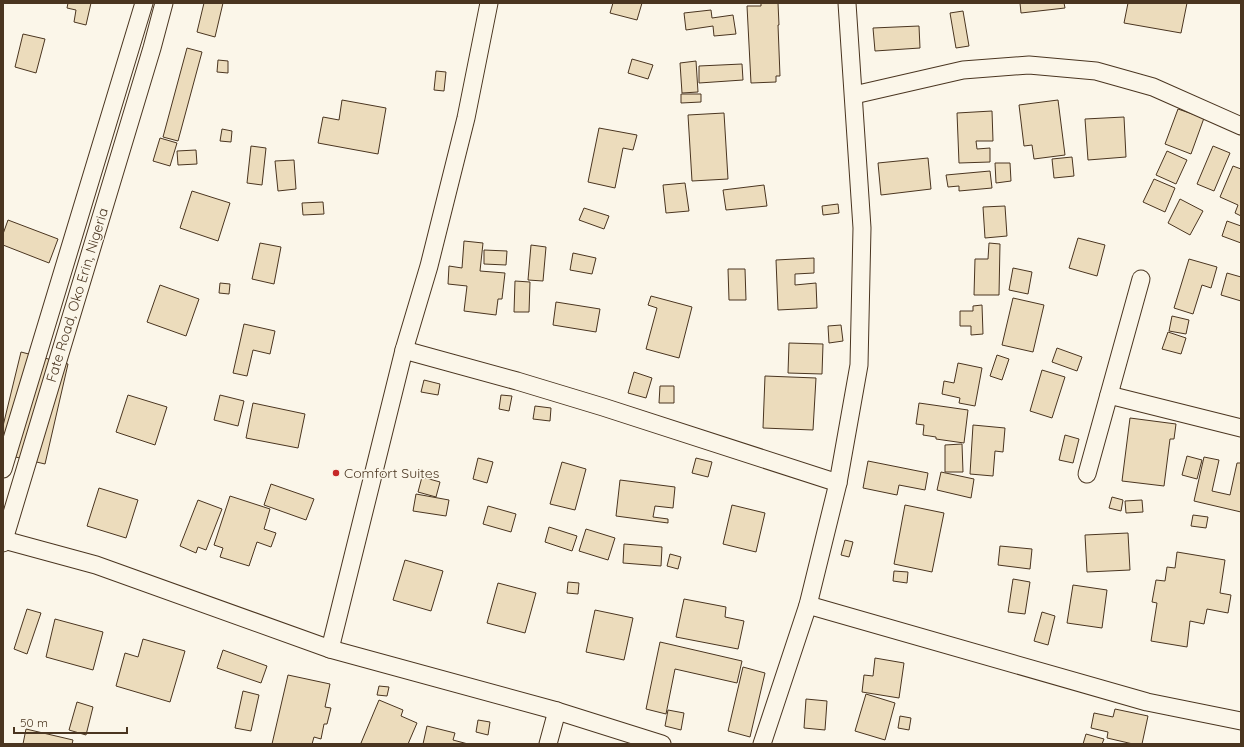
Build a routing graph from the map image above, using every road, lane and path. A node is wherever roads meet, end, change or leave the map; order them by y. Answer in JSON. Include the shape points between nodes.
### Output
{"nodes":[{"id":1,"x":144,"y":3,"type":"edge"},
{"id":2,"x":164,"y":3,"type":"edge"},
{"id":3,"x":489,"y":3,"type":"edge"},
{"id":4,"x":847,"y":3,"type":"edge"},
{"id":5,"x":854,"y":94,"type":"junction"},
{"id":6,"x":1241,"y":126,"type":"edge"},
{"id":7,"x":1141,"y":279,"type":"dead end"},
{"id":8,"x":404,"y":350,"type":"junction"},
{"id":9,"x":1109,"y":395,"type":"junction"},
{"id":10,"x":1241,"y":428,"type":"edge"},
{"id":11,"x":3,"y":469,"type":"edge"},
{"id":12,"x":1087,"y":474,"type":"dead end"},
{"id":13,"x":838,"y":483,"type":"junction"},
{"id":14,"x":3,"y":541,"type":"edge"},
{"id":15,"x":808,"y":605,"type":"junction"},
{"id":16,"x":330,"y":649,"type":"junction"},
{"id":17,"x":557,"y":711,"type":"junction"},
{"id":18,"x":1241,"y":720,"type":"edge"},
{"id":19,"x":548,"y":744,"type":"edge"},
{"id":20,"x":662,"y":744,"type":"edge"},
{"id":21,"x":762,"y":744,"type":"edge"}],
"edges":[{"from":1,"to":11,"type":"street","name":"Fate Road, Oko Erin, Nigeria"},
{"from":2,"to":14,"type":"street","name":"Fate Road, Oko Erin, Nigeria"},
{"from":3,"to":8,"type":"street","via":[[466,118],[429,266]]},
{"from":4,"to":5,"type":"street"},
{"from":5,"to":6,"type":"street","via":[[963,70],[1036,66],[1096,71],[1153,87]]},
{"from":5,"to":13,"type":"street","via":[[862,228],[859,365]]},
{"from":7,"to":9,"type":"street"},
{"from":8,"to":13,"type":"street","via":[[603,407]]},
{"from":8,"to":16,"type":"street"},
{"from":9,"to":10,"type":"street"},
{"from":9,"to":12,"type":"street"},
{"from":13,"to":15,"type":"street"},
{"from":14,"to":16,"type":"street","via":[[96,565]]},
{"from":15,"to":18,"type":"street","via":[[1147,702]]},
{"from":15,"to":21,"type":"street"},
{"from":16,"to":17,"type":"street"},
{"from":17,"to":19,"type":"street"},
{"from":17,"to":20,"type":"street"}]}
